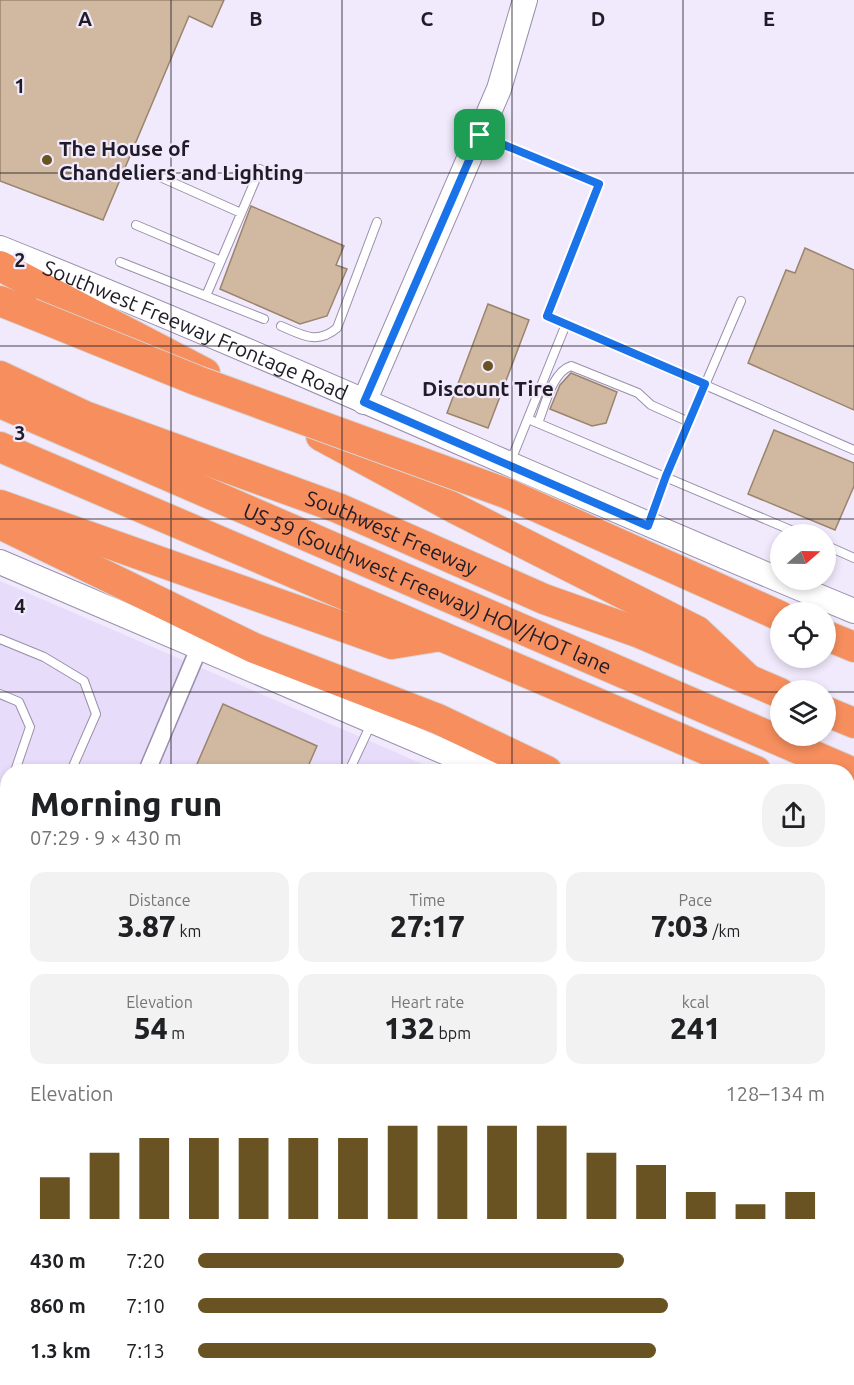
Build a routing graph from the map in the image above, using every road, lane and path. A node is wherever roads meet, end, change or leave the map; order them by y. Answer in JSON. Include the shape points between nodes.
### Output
{"nodes":[{"id":1,"x":525,"y":0,"type":"edge"},
{"id":2,"x":480,"y":135,"type":"junction"},
{"id":3,"x":260,"y":169,"type":"dead end"},
{"id":4,"x":158,"y":176,"type":"dead end"},
{"id":5,"x":241,"y":213,"type":"junction"},
{"id":6,"x":377,"y":222,"type":"dead end"},
{"id":7,"x":136,"y":225,"type":"dead end"},
{"id":8,"x":0,"y":248,"type":"edge"},
{"id":9,"x":220,"y":261,"type":"junction"},
{"id":10,"x":120,"y":262,"type":"dead end"},
{"id":11,"x":0,"y":266,"type":"edge"},
{"id":12,"x":206,"y":296,"type":"junction"},
{"id":13,"x":0,"y":301,"type":"edge"},
{"id":14,"x":741,"y":301,"type":"dead end"},
{"id":15,"x":264,"y":318,"type":"dead end"},
{"id":16,"x":566,"y":324,"type":"junction"},
{"id":17,"x":281,"y":326,"type":"dead end"},
{"id":18,"x":0,"y":376,"type":"edge"},
{"id":19,"x":705,"y":384,"type":"junction"},
{"id":20,"x":364,"y":402,"type":"junction"},
{"id":21,"x":1,"y":405,"type":"edge"},
{"id":22,"x":528,"y":419,"type":"junction"},
{"id":23,"x":689,"y":422,"type":"junction"},
{"id":24,"x":538,"y":423,"type":"junction"},
{"id":25,"x":0,"y":447,"type":"edge"},
{"id":26,"x":854,"y":450,"type":"edge"},
{"id":27,"x":666,"y":476,"type":"junction"},
{"id":28,"x":508,"y":480,"type":"junction"},
{"id":29,"x":0,"y":505,"type":"edge"},
{"id":30,"x":0,"y":524,"type":"edge"},
{"id":31,"x":777,"y":524,"type":"edge"},
{"id":32,"x":648,"y":526,"type":"junction"},
{"id":33,"x":836,"y":550,"type":"edge"},
{"id":34,"x":854,"y":558,"type":"edge"},
{"id":35,"x":0,"y":562,"type":"edge"},
{"id":36,"x":770,"y":611,"type":"edge"},
{"id":37,"x":854,"y":611,"type":"edge"},
{"id":38,"x":441,"y":636,"type":"junction"},
{"id":39,"x":0,"y":639,"type":"edge"},
{"id":40,"x":836,"y":639,"type":"edge"},
{"id":41,"x":854,"y":646,"type":"edge"},
{"id":42,"x":199,"y":648,"type":"junction"},
{"id":43,"x":749,"y":680,"type":"junction"},
{"id":44,"x":770,"y":689,"type":"edge"},
{"id":45,"x":0,"y":694,"type":"edge"},
{"id":46,"x":836,"y":716,"type":"edge"},
{"id":47,"x":372,"y":721,"type":"junction"},
{"id":48,"x":854,"y":723,"type":"edge"},
{"id":49,"x":17,"y":764,"type":"edge"},
{"id":50,"x":74,"y":764,"type":"edge"},
{"id":51,"x":150,"y":764,"type":"edge"},
{"id":52,"x":352,"y":764,"type":"edge"},
{"id":53,"x":473,"y":764,"type":"edge"},
{"id":54,"x":533,"y":764,"type":"edge"},
{"id":55,"x":740,"y":764,"type":"edge"},
{"id":56,"x":833,"y":764,"type":"edge"}],
"edges":[{"from":1,"to":2,"type":"main road","via":[[499,89]]},
{"from":2,"to":16,"type":"lane","via":[[599,184],[547,316]]},
{"from":2,"to":20,"type":"main road"},
{"from":3,"to":5,"type":"lane"},
{"from":4,"to":5,"type":"lane"},
{"from":5,"to":9,"type":"lane"},
{"from":6,"to":17,"type":"lane","via":[[337,328],[328,336],[313,339]]},
{"from":7,"to":9,"type":"lane"},
{"from":8,"to":20,"type":"main road","name":"Southwest Freeway Frontage Road"},
{"from":9,"to":12,"type":"lane"},
{"from":10,"to":12,"type":"lane"},
{"from":11,"to":43,"type":"highway","via":[[454,508],[697,631]]},
{"from":12,"to":15,"type":"lane"},
{"from":13,"to":28,"type":"highway","bridge":true,"via":[[198,381]]},
{"from":14,"to":19,"type":"lane"},
{"from":16,"to":19,"type":"lane"},
{"from":16,"to":22,"type":"lane"},
{"from":18,"to":43,"type":"highway","name":"Southwest Freeway","via":[[85,416],[339,508],[544,599],[638,632]]},
{"from":19,"to":23,"type":"lane"},
{"from":19,"to":26,"type":"lane"},
{"from":20,"to":28,"type":"main road","name":"Southwest Freeway Frontage Road"},
{"from":21,"to":56,"type":"highway","name":"US 59 (Southwest Freeway) HOV/HOT lane"},
{"from":22,"to":24,"type":"lane"},
{"from":22,"to":28,"type":"lane"},
{"from":23,"to":24,"type":"lane","via":[[651,405],[638,393],[571,366],[557,376]]},
{"from":23,"to":27,"type":"lane"},
{"from":24,"to":27,"type":"lane"},
{"from":25,"to":38,"type":"highway"},
{"from":27,"to":31,"type":"lane"},
{"from":27,"to":32,"type":"lane"},
{"from":28,"to":32,"type":"main road","name":"Southwest Freeway Frontage Road"},
{"from":28,"to":36,"type":"highway"},
{"from":29,"to":38,"type":"highway","via":[[392,644]]},
{"from":30,"to":54,"type":"highway","via":[[254,648],[438,719]]},
{"from":32,"to":37,"type":"main road","name":"Southwest Freeway Frontage Road"},
{"from":33,"to":34,"type":"lane"},
{"from":35,"to":42,"type":"main road"},
{"from":38,"to":55,"type":"highway"},
{"from":39,"to":50,"type":"lane","via":[[44,657],[84,681],[96,714]]},
{"from":40,"to":41,"type":"highway"},
{"from":42,"to":47,"type":"main road"},
{"from":42,"to":51,"type":"street"},
{"from":43,"to":44,"type":"highway","name":"Southwest Freeway"},
{"from":45,"to":49,"type":"lane","via":[[19,702],[30,728]]},
{"from":46,"to":48,"type":"highway"},
{"from":47,"to":52,"type":"lane"},
{"from":47,"to":53,"type":"main road"}]}
